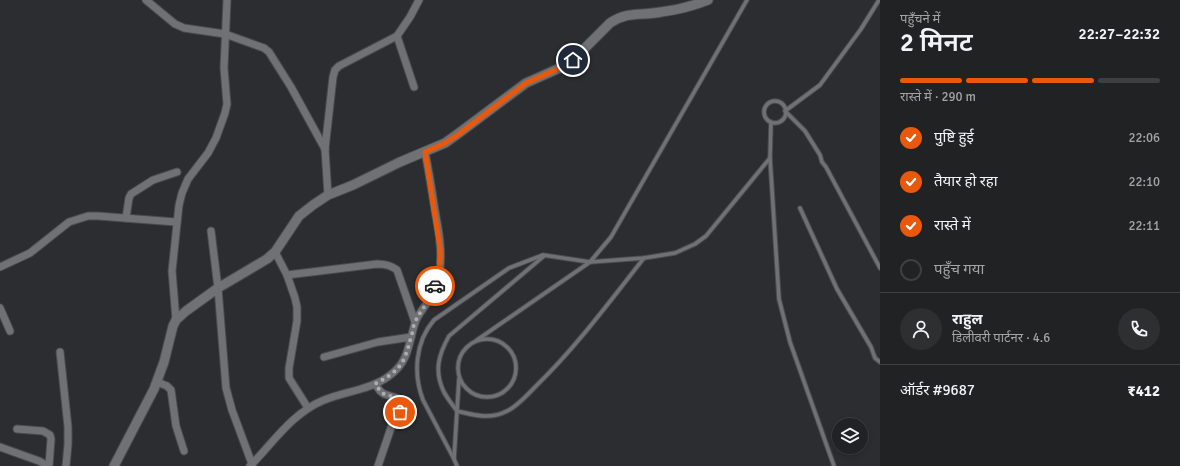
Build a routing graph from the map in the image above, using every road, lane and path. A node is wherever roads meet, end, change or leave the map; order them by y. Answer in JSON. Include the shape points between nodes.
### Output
{"nodes":[{"id":1,"x":146,"y":0,"type":"edge"},
{"id":2,"x":227,"y":0,"type":"edge"},
{"id":3,"x":418,"y":0,"type":"edge"},
{"id":4,"x":708,"y":0,"type":"edge"},
{"id":5,"x":747,"y":0,"type":"edge"},
{"id":6,"x":879,"y":0,"type":"edge"},
{"id":7,"x":226,"y":34,"type":"junction"},
{"id":8,"x":397,"y":36,"type":"junction"},
{"id":9,"x":414,"y":87,"type":"dead end"},
{"id":10,"x":785,"y":111,"type":"junction"},
{"id":11,"x":771,"y":122,"type":"junction"},
{"id":12,"x":325,"y":149,"type":"junction"},
{"id":13,"x":425,"y":152,"type":"junction"},
{"id":14,"x":770,"y":158,"type":"junction"},
{"id":15,"x":177,"y":172,"type":"dead end"},
{"id":16,"x":328,"y":195,"type":"junction"},
{"id":17,"x":800,"y":208,"type":"dead end"},
{"id":18,"x":126,"y":218,"type":"junction"},
{"id":19,"x":176,"y":222,"type":"junction"},
{"id":20,"x":211,"y":231,"type":"dead end"},
{"id":21,"x":275,"y":252,"type":"junction"},
{"id":22,"x":545,"y":256,"type":"junction"},
{"id":23,"x":644,"y":258,"type":"junction"},
{"id":24,"x":590,"y":262,"type":"junction"},
{"id":25,"x":0,"y":267,"type":"edge"},
{"id":26,"x":880,"y":268,"type":"edge"},
{"id":27,"x":286,"y":275,"type":"junction"},
{"id":28,"x":218,"y":288,"type":"junction"},
{"id":29,"x":0,"y":308,"type":"edge"},
{"id":30,"x":176,"y":320,"type":"junction"},
{"id":31,"x":415,"y":322,"type":"junction"},
{"id":32,"x":10,"y":331,"type":"dead end"},
{"id":33,"x":411,"y":337,"type":"junction"},
{"id":34,"x":477,"y":340,"type":"junction"},
{"id":35,"x":60,"y":352,"type":"dead end"},
{"id":36,"x":324,"y":356,"type":"dead end"},
{"id":37,"x":880,"y":362,"type":"edge"},
{"id":38,"x":459,"y":378,"type":"junction"},
{"id":39,"x":157,"y":382,"type":"junction"},
{"id":40,"x":375,"y":384,"type":"junction"},
{"id":41,"x":308,"y":408,"type":"junction"},
{"id":42,"x":457,"y":411,"type":"junction"},
{"id":43,"x":17,"y":429,"type":"dead end"},
{"id":44,"x":0,"y":447,"type":"edge"},
{"id":45,"x":184,"y":451,"type":"dead end"},
{"id":46,"x":454,"y":460,"type":"junction"},
{"id":47,"x":251,"y":465,"type":"edge"},
{"id":48,"x":48,"y":466,"type":"edge"},
{"id":49,"x":66,"y":466,"type":"edge"},
{"id":50,"x":114,"y":466,"type":"edge"},
{"id":51,"x":378,"y":466,"type":"edge"},
{"id":52,"x":457,"y":466,"type":"edge"},
{"id":53,"x":834,"y":466,"type":"edge"}],
"edges":[{"from":1,"to":7,"type":"street","via":[[184,28]]},
{"from":2,"to":7,"type":"street"},
{"from":3,"to":8,"type":"street"},
{"from":4,"to":13,"type":"street","via":[[660,13],[623,16],[616,19],[573,60],[526,83],[459,134]]},
{"from":5,"to":24,"type":"lane","via":[[611,237]]},
{"from":6,"to":10,"type":"lane","via":[[861,30],[820,85]]},
{"from":7,"to":12,"type":"street","via":[[256,44],[269,52]]},
{"from":7,"to":19,"type":"street","via":[[225,113],[208,153],[188,179],[182,193]]},
{"from":8,"to":9,"type":"street"},
{"from":8,"to":12,"type":"street","via":[[335,70]]},
{"from":10,"to":11,"type":"lane","via":[[780,122]]},
{"from":10,"to":11,"type":"lane","via":[[778,102],[766,105],[764,113]]},
{"from":10,"to":26,"type":"lane","via":[[805,130],[813,143]]},
{"from":11,"to":14,"type":"lane"},
{"from":12,"to":16,"type":"street"},
{"from":13,"to":16,"type":"street"},
{"from":13,"to":31,"type":"street","via":[[441,256],[434,289]]},
{"from":14,"to":23,"type":"lane","via":[[706,236],[675,253]]},
{"from":14,"to":53,"type":"lane","via":[[779,299],[790,342]]},
{"from":15,"to":18,"type":"street","via":[[153,180],[131,194]]},
{"from":16,"to":21,"type":"street","via":[[300,216]]},
{"from":17,"to":37,"type":"lane","via":[[837,289],[875,358]]},
{"from":18,"to":19,"type":"street"},
{"from":18,"to":25,"type":"street","via":[[88,216],[69,222],[30,252]]},
{"from":19,"to":30,"type":"street","via":[[172,271]]},
{"from":20,"to":28,"type":"street"},
{"from":21,"to":27,"type":"street"},
{"from":21,"to":28,"type":"street"},
{"from":22,"to":24,"type":"lane"},
{"from":22,"to":42,"type":"lane","via":[[449,336],[442,348],[438,366],[440,380],[443,390]]},
{"from":22,"to":46,"type":"lane","via":[[509,268],[434,320],[423,337],[417,364],[419,390]]},
{"from":23,"to":24,"type":"lane"},
{"from":23,"to":42,"type":"lane","via":[[579,340],[550,372],[508,411],[482,417]]},
{"from":24,"to":34,"type":"lane"},
{"from":27,"to":31,"type":"street","via":[[377,264],[392,266],[399,274]]},
{"from":27,"to":41,"type":"street","via":[[295,298],[297,314],[289,378]]},
{"from":28,"to":30,"type":"street"},
{"from":28,"to":47,"type":"street","via":[[226,388]]},
{"from":29,"to":32,"type":"street"},
{"from":30,"to":39,"type":"street"},
{"from":31,"to":33,"type":"street"},
{"from":33,"to":36,"type":"street","via":[[378,342]]},
{"from":33,"to":40,"type":"street","via":[[404,361],[399,368]]},
{"from":34,"to":38,"type":"lane","via":[[467,346],[460,355],[457,366]]},
{"from":34,"to":38,"type":"lane","via":[[489,339],[500,342],[509,349],[515,359],[517,370],[514,381],[507,390],[497,396],[485,398],[474,395],[464,388]]},
{"from":35,"to":49,"type":"street","via":[[68,427]]},
{"from":38,"to":42,"type":"lane"},
{"from":39,"to":45,"type":"street","via":[[168,386],[170,390],[176,426]]},
{"from":39,"to":50,"type":"street"},
{"from":40,"to":41,"type":"street","via":[[324,400]]},
{"from":40,"to":51,"type":"street","via":[[384,394],[397,398],[401,408],[393,422]]},
{"from":41,"to":47,"type":"street","via":[[294,418]]},
{"from":42,"to":46,"type":"lane"},
{"from":43,"to":48,"type":"street","via":[[43,431],[50,435]]},
{"from":44,"to":48,"type":"street","via":[[39,460]]},
{"from":46,"to":52,"type":"lane"}]}
